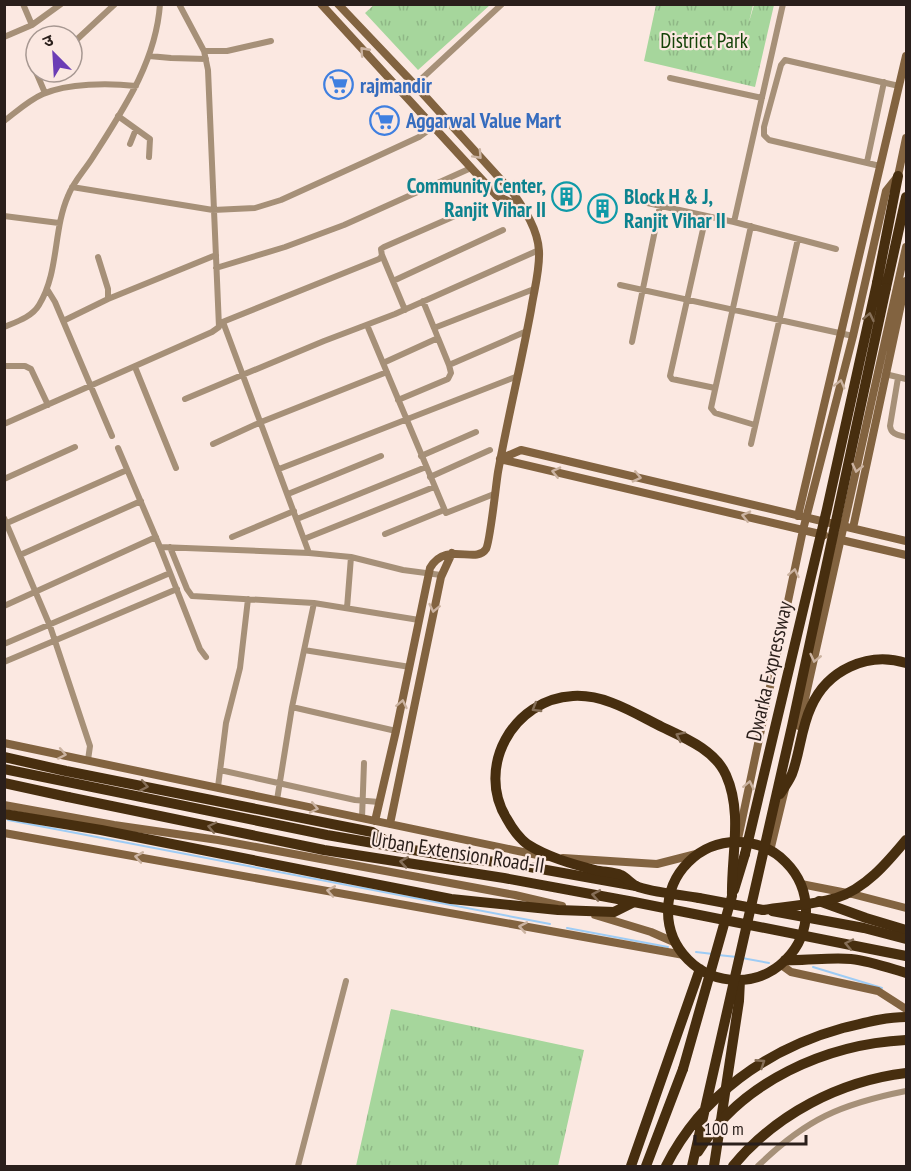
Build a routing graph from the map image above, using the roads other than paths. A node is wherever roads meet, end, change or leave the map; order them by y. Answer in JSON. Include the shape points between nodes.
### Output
{"nodes":[{"id":1,"x":23,"y":4,"type":"edge"},
{"id":2,"x":61,"y":4,"type":"edge"},
{"id":3,"x":116,"y":4,"type":"edge"},
{"id":4,"x":160,"y":4,"type":"edge"},
{"id":5,"x":179,"y":4,"type":"edge"},
{"id":6,"x":321,"y":4,"type":"edge"},
{"id":7,"x":338,"y":4,"type":"edge"},
{"id":8,"x":502,"y":4,"type":"edge"},
{"id":9,"x":783,"y":4,"type":"edge"},
{"id":10,"x":32,"y":24,"type":"edge"},
{"id":11,"x":33,"y":24,"type":"edge"},
{"id":12,"x":24,"y":28,"type":"edge"},
{"id":13,"x":84,"y":32,"type":"edge"},
{"id":14,"x":4,"y":37,"type":"edge"},
{"id":15,"x":271,"y":41,"type":"dead end"},
{"id":16,"x":205,"y":55,"type":"junction"},
{"id":17,"x":149,"y":56,"type":"junction"},
{"id":18,"x":906,"y":56,"type":"edge"},
{"id":19,"x":670,"y":78,"type":"dead end"},
{"id":20,"x":885,"y":82,"type":"junction"},
{"id":21,"x":41,"y":84,"type":"edge"},
{"id":22,"x":415,"y":85,"type":"junction"},
{"id":23,"x":136,"y":86,"type":"junction"},
{"id":24,"x":899,"y":86,"type":"junction"},
{"id":25,"x":45,"y":93,"type":"junction"},
{"id":26,"x":404,"y":95,"type":"junction"},
{"id":27,"x":762,"y":98,"type":"junction"},
{"id":28,"x":118,"y":116,"type":"junction"},
{"id":29,"x":4,"y":121,"type":"edge"},
{"id":30,"x":433,"y":127,"type":"junction"},
{"id":31,"x":136,"y":129,"type":"junction"},
{"id":32,"x":906,"y":138,"type":"edge"},
{"id":33,"x":130,"y":144,"type":"dead end"},
{"id":34,"x":149,"y":157,"type":"dead end"},
{"id":35,"x":867,"y":162,"type":"junction"},
{"id":36,"x":880,"y":165,"type":"junction"},
{"id":37,"x":471,"y":168,"type":"junction"},
{"id":38,"x":898,"y":176,"type":"junction"},
{"id":39,"x":72,"y":187,"type":"junction"},
{"id":40,"x":906,"y":197,"type":"edge"},
{"id":41,"x":643,"y":202,"type":"dead end"},
{"id":42,"x":480,"y":205,"type":"dead end"},
{"id":43,"x":660,"y":206,"type":"junction"},
{"id":44,"x":524,"y":208,"type":"junction"},
{"id":45,"x":213,"y":210,"type":"junction"},
{"id":46,"x":4,"y":216,"type":"edge"},
{"id":47,"x":706,"y":216,"type":"junction"},
{"id":48,"x":734,"y":222,"type":"junction"},
{"id":49,"x":59,"y":223,"type":"junction"},
{"id":50,"x":751,"y":226,"type":"junction"},
{"id":51,"x":503,"y":230,"type":"dead end"},
{"id":52,"x":798,"y":239,"type":"junction"},
{"id":53,"x":906,"y":247,"type":"edge"},
{"id":54,"x":836,"y":249,"type":"dead end"},
{"id":55,"x":539,"y":250,"type":"junction"},
{"id":56,"x":216,"y":255,"type":"junction"},
{"id":57,"x":382,"y":255,"type":"junction"},
{"id":58,"x":98,"y":257,"type":"dead end"},
{"id":59,"x":216,"y":268,"type":"junction"},
{"id":60,"x":906,"y":280,"type":"edge"},
{"id":61,"x":393,"y":281,"type":"junction"},
{"id":62,"x":620,"y":285,"type":"dead end"},
{"id":63,"x":881,"y":286,"type":"junction"},
{"id":64,"x":47,"y":289,"type":"junction"},
{"id":65,"x":534,"y":289,"type":"junction"},
{"id":66,"x":643,"y":290,"type":"junction"},
{"id":67,"x":108,"y":299,"type":"junction"},
{"id":68,"x":423,"y":301,"type":"junction"},
{"id":69,"x":688,"y":301,"type":"junction"},
{"id":70,"x":405,"y":310,"type":"junction"},
{"id":71,"x":733,"y":310,"type":"junction"},
{"id":72,"x":63,"y":321,"type":"junction"},
{"id":73,"x":779,"y":321,"type":"junction"},
{"id":74,"x":221,"y":323,"type":"junction"},
{"id":75,"x":367,"y":325,"type":"junction"},
{"id":76,"x":4,"y":327,"type":"edge"},
{"id":77,"x":434,"y":328,"type":"junction"},
{"id":78,"x":527,"y":331,"type":"junction"},
{"id":79,"x":840,"y":334,"type":"junction"},
{"id":80,"x":853,"y":336,"type":"junction"},
{"id":81,"x":438,"y":338,"type":"junction"},
{"id":82,"x":632,"y":342,"type":"dead end"},
{"id":83,"x":383,"y":363,"type":"junction"},
{"id":84,"x":449,"y":365,"type":"junction"},
{"id":85,"x":4,"y":366,"type":"edge"},
{"id":86,"x":135,"y":367,"type":"junction"},
{"id":87,"x":387,"y":372,"type":"junction"},
{"id":88,"x":885,"y":374,"type":"junction"},
{"id":89,"x":243,"y":375,"type":"junction"},
{"id":90,"x":518,"y":376,"type":"junction"},
{"id":91,"x":898,"y":378,"type":"junction"},
{"id":92,"x":906,"y":380,"type":"edge"},
{"id":93,"x":92,"y":387,"type":"junction"},
{"id":94,"x":715,"y":388,"type":"junction"},
{"id":95,"x":185,"y":399,"type":"dead end"},
{"id":96,"x":398,"y":400,"type":"junction"},
{"id":97,"x":48,"y":405,"type":"junction"},
{"id":98,"x":407,"y":419,"type":"junction"},
{"id":99,"x":261,"y":422,"type":"junction"},
{"id":100,"x":4,"y":424,"type":"edge"},
{"id":101,"x":755,"y":425,"type":"junction"},
{"id":102,"x":476,"y":432,"type":"dead end"},
{"id":103,"x":112,"y":436,"type":"dead end"},
{"id":104,"x":906,"y":437,"type":"edge"},
{"id":105,"x":213,"y":444,"type":"dead end"},
{"id":106,"x":751,"y":444,"type":"dead end"},
{"id":107,"x":75,"y":447,"type":"dead end"},
{"id":108,"x":118,"y":448,"type":"dead end"},
{"id":109,"x":490,"y":450,"type":"dead end"},
{"id":110,"x":381,"y":456,"type":"dead end"},
{"id":111,"x":421,"y":456,"type":"junction"},
{"id":112,"x":500,"y":459,"type":"junction"},
{"id":113,"x":426,"y":467,"type":"junction"},
{"id":114,"x":176,"y":468,"type":"dead end"},
{"id":115,"x":279,"y":469,"type":"junction"},
{"id":116,"x":127,"y":470,"type":"junction"},
{"id":117,"x":430,"y":477,"type":"junction"},
{"id":118,"x":4,"y":479,"type":"edge"},
{"id":119,"x":434,"y":487,"type":"junction"},
{"id":120,"x":288,"y":494,"type":"junction"},
{"id":121,"x":494,"y":494,"type":"junction"},
{"id":122,"x":141,"y":501,"type":"junction"},
{"id":123,"x":769,"y":507,"type":"junction"},
{"id":124,"x":444,"y":510,"type":"junction"},
{"id":125,"x":294,"y":511,"type":"junction"},
{"id":126,"x":803,"y":517,"type":"junction"},
{"id":127,"x":297,"y":519,"type":"junction"},
{"id":128,"x":6,"y":520,"type":"edge"},
{"id":129,"x":766,"y":521,"type":"junction"},
{"id":130,"x":843,"y":526,"type":"junction"},
{"id":131,"x":853,"y":528,"type":"junction"},
{"id":132,"x":803,"y":530,"type":"junction"},
{"id":133,"x":385,"y":534,"type":"dead end"},
{"id":134,"x":156,"y":537,"type":"junction"},
{"id":135,"x":232,"y":537,"type":"dead end"},
{"id":136,"x":304,"y":539,"type":"junction"},
{"id":137,"x":841,"y":540,"type":"junction"},
{"id":138,"x":906,"y":541,"type":"edge"},
{"id":139,"x":160,"y":547,"type":"junction"},
{"id":140,"x":170,"y":547,"type":"junction"},
{"id":141,"x":309,"y":553,"type":"junction"},
{"id":142,"x":452,"y":553,"type":"junction"},
{"id":143,"x":20,"y":555,"type":"junction"},
{"id":144,"x":906,"y":555,"type":"edge"},
{"id":145,"x":351,"y":557,"type":"junction"},
{"id":146,"x":170,"y":573,"type":"junction"},
{"id":147,"x":429,"y":574,"type":"junction"},
{"id":148,"x":441,"y":575,"type":"junction"},
{"id":149,"x":177,"y":589,"type":"junction"},
{"id":150,"x":35,"y":592,"type":"junction"},
{"id":151,"x":248,"y":599,"type":"junction"},
{"id":152,"x":314,"y":603,"type":"junction"},
{"id":153,"x":4,"y":606,"type":"edge"},
{"id":154,"x":347,"y":608,"type":"junction"},
{"id":155,"x":419,"y":620,"type":"junction"},
{"id":156,"x":50,"y":626,"type":"junction"},
{"id":157,"x":54,"y":640,"type":"junction"},
{"id":158,"x":4,"y":644,"type":"edge"},
{"id":159,"x":304,"y":650,"type":"junction"},
{"id":160,"x":4,"y":654,"type":"edge"},
{"id":161,"x":206,"y":657,"type":"dead end"},
{"id":162,"x":6,"y":662,"type":"edge"},
{"id":163,"x":906,"y":663,"type":"edge"},
{"id":164,"x":410,"y":667,"type":"junction"},
{"id":165,"x":292,"y":707,"type":"junction"},
{"id":166,"x":396,"y":731,"type":"junction"},
{"id":167,"x":4,"y":743,"type":"edge"},
{"id":168,"x":4,"y":757,"type":"edge"},
{"id":169,"x":88,"y":760,"type":"junction"},
{"id":170,"x":364,"y":763,"type":"dead end"},
{"id":171,"x":4,"y":769,"type":"edge"},
{"id":172,"x":220,"y":770,"type":"junction"},
{"id":173,"x":4,"y":783,"type":"edge"},
{"id":174,"x":279,"y":784,"type":"junction"},
{"id":175,"x":218,"y":787,"type":"junction"},
{"id":176,"x":277,"y":800,"type":"junction"},
{"id":177,"x":363,"y":802,"type":"junction"},
{"id":178,"x":379,"y":802,"type":"junction"},
{"id":179,"x":775,"y":802,"type":"junction"},
{"id":180,"x":4,"y":805,"type":"edge"},
{"id":181,"x":4,"y":814,"type":"edge"},
{"id":182,"x":362,"y":818,"type":"junction"},
{"id":183,"x":375,"y":821,"type":"junction"},
{"id":184,"x":390,"y":824,"type":"junction"},
{"id":185,"x":4,"y":833,"type":"edge"},
{"id":186,"x":906,"y":840,"type":"edge"},
{"id":187,"x":737,"y":842,"type":"junction"},
{"id":188,"x":396,"y":847,"type":"junction"},
{"id":189,"x":770,"y":851,"type":"junction"},
{"id":190,"x":700,"y":853,"type":"junction"},
{"id":191,"x":801,"y":884,"type":"junction"},
{"id":192,"x":636,"y":886,"type":"junction"},
{"id":193,"x":804,"y":895,"type":"junction"},
{"id":194,"x":732,"y":896,"type":"junction"},
{"id":195,"x":634,"y":902,"type":"junction"},
{"id":196,"x":906,"y":908,"type":"edge"},
{"id":197,"x":763,"y":910,"type":"junction"},
{"id":198,"x":864,"y":928,"type":"junction"},
{"id":199,"x":906,"y":931,"type":"edge"},
{"id":200,"x":906,"y":939,"type":"edge"},
{"id":201,"x":676,"y":943,"type":"junction"},
{"id":202,"x":684,"y":955,"type":"junction"},
{"id":203,"x":906,"y":956,"type":"edge"},
{"id":204,"x":783,"y":962,"type":"junction"},
{"id":205,"x":700,"y":969,"type":"junction"},
{"id":206,"x":906,"y":973,"type":"edge"},
{"id":207,"x":740,"y":980,"type":"junction"},
{"id":208,"x":346,"y":981,"type":"dead end"},
{"id":209,"x":906,"y":1009,"type":"edge"},
{"id":210,"x":906,"y":1017,"type":"edge"},
{"id":211,"x":906,"y":1040,"type":"edge"},
{"id":212,"x":906,"y":1073,"type":"edge"},
{"id":213,"x":906,"y":1090,"type":"edge"},
{"id":214,"x":298,"y":1167,"type":"edge"},
{"id":215,"x":631,"y":1167,"type":"edge"},
{"id":216,"x":646,"y":1167,"type":"edge"},
{"id":217,"x":666,"y":1167,"type":"edge"},
{"id":218,"x":690,"y":1167,"type":"edge"},
{"id":219,"x":714,"y":1167,"type":"edge"},
{"id":220,"x":733,"y":1167,"type":"edge"},
{"id":221,"x":758,"y":1167,"type":"edge"}],
"edges":[{"from":1,"to":10,"type":"street"},
{"from":2,"to":11,"type":"street"},
{"from":3,"to":13,"type":"street"},
{"from":4,"to":17,"type":"street"},
{"from":5,"to":16,"type":"street"},
{"from":26,"to":6,"type":"street","one_way":true},
{"from":7,"to":22,"type":"street"},
{"from":8,"to":22,"type":"street"},
{"from":9,"to":27,"type":"street"},
{"from":12,"to":14,"type":"street"},
{"from":15,"to":16,"type":"street"},
{"from":16,"to":17,"type":"street"},
{"from":16,"to":45,"type":"street","via":[[210,81]]},
{"from":17,"to":23,"type":"street"},
{"from":18,"to":24,"type":"street"},
{"from":19,"to":27,"type":"street"},
{"from":20,"to":24,"type":"street"},
{"from":20,"to":35,"type":"street"},
{"from":20,"to":35,"type":"street","via":[[785,60],[764,127],[769,140]]},
{"from":21,"to":25,"type":"street"},
{"from":22,"to":26,"type":"street"},
{"from":22,"to":44,"type":"street","one_way":true},
{"from":23,"to":25,"type":"street","via":[[114,84]]},
{"from":23,"to":28,"type":"street"},
{"from":24,"to":36,"type":"street"},
{"from":25,"to":29,"type":"street"},
{"from":26,"to":30,"type":"street"},
{"from":27,"to":48,"type":"street"},
{"from":28,"to":31,"type":"street"},
{"from":28,"to":39,"type":"street"},
{"from":30,"to":37,"type":"street"},
{"from":30,"to":45,"type":"street","via":[[281,200],[255,208]]},
{"from":31,"to":33,"type":"street"},
{"from":31,"to":34,"type":"street","via":[[150,139]]},
{"from":32,"to":38,"type":"street"},
{"from":35,"to":36,"type":"street"},
{"from":36,"to":79,"type":"street"},
{"from":37,"to":44,"type":"street","via":[[497,196]]},
{"from":37,"to":59,"type":"street","via":[[344,225]]},
{"from":38,"to":63,"type":"highway","name":"Dwarka Expressway"},
{"from":38,"to":80,"type":"street","via":[[886,191]]},
{"from":39,"to":45,"type":"street"},
{"from":39,"to":49,"type":"street"},
{"from":40,"to":63,"type":"highway","name":"Dwarka Expressway"},
{"from":41,"to":43,"type":"street"},
{"from":42,"to":57,"type":"street","via":[[384,247]]},
{"from":43,"to":47,"type":"street"},
{"from":43,"to":66,"type":"street"},
{"from":44,"to":55,"type":"street"},
{"from":45,"to":56,"type":"street"},
{"from":46,"to":49,"type":"street"},
{"from":47,"to":48,"type":"street"},
{"from":47,"to":69,"type":"street"},
{"from":48,"to":50,"type":"street"},
{"from":49,"to":64,"type":"street"},
{"from":50,"to":52,"type":"street"},
{"from":50,"to":71,"type":"street"},
{"from":51,"to":61,"type":"street"},
{"from":52,"to":54,"type":"street"},
{"from":52,"to":73,"type":"street"},
{"from":53,"to":130,"type":"street","one_way":true},
{"from":55,"to":65,"type":"street"},
{"from":55,"to":68,"type":"street"},
{"from":56,"to":59,"type":"street"},
{"from":56,"to":67,"type":"street"},
{"from":57,"to":61,"type":"street"},
{"from":57,"to":74,"type":"street","via":[[314,287]]},
{"from":58,"to":67,"type":"street"},
{"from":59,"to":74,"type":"street"},
{"from":60,"to":88,"type":"street"},
{"from":61,"to":70,"type":"street"},
{"from":62,"to":66,"type":"street"},
{"from":63,"to":179,"type":"highway","name":"Dwarka Expressway","bridge":true},
{"from":194,"to":63,"type":"highway","name":"Dwarka Expressway","one_way":true,"bridge":true,"via":[[767,766]]},
{"from":64,"to":72,"type":"street"},
{"from":64,"to":76,"type":"street","via":[[37,309]]},
{"from":65,"to":77,"type":"street"},
{"from":65,"to":78,"type":"street"},
{"from":66,"to":69,"type":"street"},
{"from":66,"to":82,"type":"street"},
{"from":67,"to":72,"type":"street"},
{"from":68,"to":70,"type":"street"},
{"from":68,"to":77,"type":"street"},
{"from":69,"to":71,"type":"street"},
{"from":69,"to":94,"type":"street","via":[[670,376]]},
{"from":70,"to":75,"type":"street"},
{"from":71,"to":73,"type":"street"},
{"from":71,"to":94,"type":"street"},
{"from":72,"to":93,"type":"street"},
{"from":73,"to":79,"type":"street"},
{"from":73,"to":101,"type":"street"},
{"from":74,"to":86,"type":"street","via":[[212,332]]},
{"from":74,"to":89,"type":"street"},
{"from":75,"to":83,"type":"street"},
{"from":75,"to":89,"type":"street"},
{"from":77,"to":81,"type":"street"},
{"from":78,"to":84,"type":"street"},
{"from":78,"to":90,"type":"street"},
{"from":79,"to":80,"type":"street"},
{"from":79,"to":126,"type":"street"},
{"from":126,"to":80,"type":"street","one_way":true},
{"from":81,"to":83,"type":"street"},
{"from":81,"to":84,"type":"street"},
{"from":83,"to":87,"type":"street"},
{"from":84,"to":96,"type":"street","via":[[448,379]]},
{"from":85,"to":97,"type":"street","via":[[31,369]]},
{"from":86,"to":93,"type":"street"},
{"from":86,"to":114,"type":"street"},
{"from":87,"to":96,"type":"street"},
{"from":87,"to":99,"type":"street"},
{"from":88,"to":91,"type":"street"},
{"from":88,"to":131,"type":"street"},
{"from":89,"to":95,"type":"street"},
{"from":89,"to":99,"type":"street"},
{"from":90,"to":98,"type":"street"},
{"from":90,"to":112,"type":"street"},
{"from":91,"to":92,"type":"street"},
{"from":91,"to":104,"type":"street","via":[[890,430]]},
{"from":93,"to":97,"type":"street"},
{"from":93,"to":103,"type":"street"},
{"from":94,"to":101,"type":"street","via":[[712,411]]},
{"from":96,"to":98,"type":"street"},
{"from":97,"to":100,"type":"street"},
{"from":98,"to":111,"type":"street"},
{"from":98,"to":115,"type":"street"},
{"from":99,"to":105,"type":"street"},
{"from":99,"to":115,"type":"street"},
{"from":101,"to":106,"type":"street"},
{"from":102,"to":111,"type":"street"},
{"from":107,"to":118,"type":"street"},
{"from":108,"to":116,"type":"street"},
{"from":109,"to":117,"type":"street"},
{"from":110,"to":120,"type":"street"},
{"from":111,"to":113,"type":"street"},
{"from":112,"to":121,"type":"street"},
{"from":112,"to":123,"type":"street","one_way":true,"via":[[521,450]]},
{"from":129,"to":112,"type":"street","one_way":true},
{"from":113,"to":117,"type":"street"},
{"from":113,"to":127,"type":"street"},
{"from":115,"to":120,"type":"street"},
{"from":116,"to":122,"type":"street"},
{"from":116,"to":128,"type":"street"},
{"from":117,"to":119,"type":"street"},
{"from":119,"to":124,"type":"street"},
{"from":119,"to":136,"type":"street"},
{"from":120,"to":125,"type":"street"},
{"from":121,"to":124,"type":"street","via":[[446,513]]},
{"from":121,"to":142,"type":"street","via":[[485,550],[477,554]]},
{"from":122,"to":134,"type":"street"},
{"from":122,"to":143,"type":"street"},
{"from":123,"to":126,"type":"street"},
{"from":123,"to":129,"type":"street"},
{"from":124,"to":133,"type":"street"},
{"from":125,"to":127,"type":"street"},
{"from":125,"to":135,"type":"street"},
{"from":126,"to":130,"type":"street"},
{"from":126,"to":132,"type":"street"},
{"from":127,"to":136,"type":"street"},
{"from":128,"to":143,"type":"street"},
{"from":129,"to":132,"type":"street"},
{"from":130,"to":131,"type":"street"},
{"from":130,"to":137,"type":"street"},
{"from":131,"to":138,"type":"street"},
{"from":132,"to":137,"type":"street"},
{"from":187,"to":132,"type":"street","one_way":true},
{"from":134,"to":139,"type":"street"},
{"from":134,"to":150,"type":"street"},
{"from":136,"to":141,"type":"street"},
{"from":137,"to":144,"type":"street"},
{"from":137,"to":189,"type":"street","one_way":true},
{"from":139,"to":140,"type":"street"},
{"from":139,"to":146,"type":"street"},
{"from":140,"to":141,"type":"street"},
{"from":140,"to":151,"type":"street","via":[[192,596]]},
{"from":141,"to":145,"type":"street"},
{"from":142,"to":147,"type":"street","via":[[436,560]]},
{"from":142,"to":148,"type":"street"},
{"from":143,"to":150,"type":"street"},
{"from":145,"to":147,"type":"street"},
{"from":145,"to":154,"type":"street"},
{"from":146,"to":149,"type":"street"},
{"from":146,"to":156,"type":"street"},
{"from":147,"to":148,"type":"street"},
{"from":147,"to":155,"type":"street"},
{"from":148,"to":184,"type":"street","one_way":true},
{"from":149,"to":157,"type":"street"},
{"from":149,"to":161,"type":"street"},
{"from":150,"to":153,"type":"street"},
{"from":150,"to":156,"type":"street"},
{"from":151,"to":152,"type":"street"},
{"from":151,"to":172,"type":"street","via":[[240,668],[226,723]]},
{"from":152,"to":154,"type":"street"},
{"from":152,"to":159,"type":"street"},
{"from":154,"to":155,"type":"street"},
{"from":155,"to":164,"type":"street"},
{"from":156,"to":157,"type":"street"},
{"from":156,"to":158,"type":"street"},
{"from":157,"to":162,"type":"street"},
{"from":157,"to":169,"type":"street","via":[[90,746]]},
{"from":159,"to":164,"type":"street"},
{"from":159,"to":165,"type":"street"},
{"from":160,"to":162,"type":"street"},
{"from":163,"to":179,"type":"highway","bridge":true,"via":[[884,658],[862,662],[827,683],[809,709],[792,775]]},
{"from":166,"to":164,"type":"street","one_way":true},
{"from":165,"to":166,"type":"street"},
{"from":165,"to":174,"type":"street"},
{"from":166,"to":178,"type":"street"},
{"from":167,"to":169,"type":"street","one_way":true},
{"from":168,"to":188,"type":"highway","one_way":true,"via":[[372,832]]},
{"from":169,"to":175,"type":"street"},
{"from":170,"to":177,"type":"street"},
{"from":171,"to":188,"type":"highway","name":"Urban Extension Road-II"},
{"from":172,"to":174,"type":"street"},
{"from":172,"to":175,"type":"street"},
{"from":195,"to":173,"type":"highway","name":"Urban Extension Road-II","one_way":true,"bridge":true,"via":[[324,850]]},
{"from":174,"to":176,"type":"street"},
{"from":174,"to":177,"type":"street"},
{"from":175,"to":176,"type":"street"},
{"from":176,"to":182,"type":"street","one_way":true},
{"from":177,"to":178,"type":"street"},
{"from":177,"to":182,"type":"street"},
{"from":178,"to":183,"type":"street"},
{"from":179,"to":218,"type":"highway","name":"Dwarka Expressway","bridge":true},
{"from":180,"to":201,"type":"street","via":[[514,895],[607,918]]},
{"from":181,"to":195,"type":"highway","bridge":true,"via":[[451,898],[614,912]]},
{"from":182,"to":183,"type":"street"},
{"from":183,"to":184,"type":"street"},
{"from":184,"to":190,"type":"street","via":[[541,856],[657,864]]},
{"from":202,"to":185,"type":"street","one_way":true},
{"from":186,"to":197,"type":"highway","bridge":true,"via":[[880,869],[837,898]]},
{"from":187,"to":189,"type":"highway"},
{"from":187,"to":190,"type":"highway"},
{"from":188,"to":192,"type":"highway","name":"Urban Extension Road-II"},
{"from":189,"to":191,"type":"highway","via":[[783,859]]},
{"from":190,"to":201,"type":"highway","via":[[685,866],[669,898],[670,930]]},
{"from":191,"to":193,"type":"highway"},
{"from":191,"to":196,"type":"street"},
{"from":194,"to":192,"type":"highway","one_way":true,"bridge":true,"via":[[735,803],[725,772],[712,756],[607,700],[573,695],[538,705],[510,729],[498,757],[496,786],[504,814],[526,843],[551,856],[621,875]]},
{"from":192,"to":197,"type":"highway","name":"Urban Extension Road-II","bridge":true},
{"from":193,"to":199,"type":"highway"},
{"from":193,"to":204,"type":"highway","via":[[803,931]]},
{"from":194,"to":216,"type":"highway","name":"Dwarka Expressway","bridge":true,"via":[[683,1069]]},
{"from":203,"to":195,"type":"highway","name":"Urban Extension Road-II","one_way":true,"bridge":true},
{"from":197,"to":198,"type":"highway","name":"Urban Extension Road-II","bridge":true},
{"from":198,"to":199,"type":"highway","via":[[881,926]]},
{"from":198,"to":200,"type":"highway","name":"Urban Extension Road-II","bridge":true},
{"from":201,"to":202,"type":"highway"},
{"from":202,"to":205,"type":"highway"},
{"from":204,"to":206,"type":"highway","via":[[854,959]]},
{"from":204,"to":207,"type":"highway","via":[[756,977]]},
{"from":204,"to":209,"type":"street","via":[[791,972],[878,991]]},
{"from":205,"to":207,"type":"highway"},
{"from":205,"to":215,"type":"highway"},
{"from":207,"to":219,"type":"highway"},
{"from":208,"to":214,"type":"street"},
{"from":217,"to":210,"type":"highway","one_way":true,"bridge":true,"via":[[711,1104],[765,1060],[827,1033],[861,1023]]},
{"from":211,"to":218,"type":"highway","name":"Dwarka Expressway","bridge":true,"via":[[833,1052],[775,1078],[726,1117]]},
{"from":212,"to":220,"type":"highway","via":[[866,1080],[799,1110],[771,1129]]},
{"from":213,"to":221,"type":"street","via":[[870,1098],[808,1125],[783,1142]]}]}
